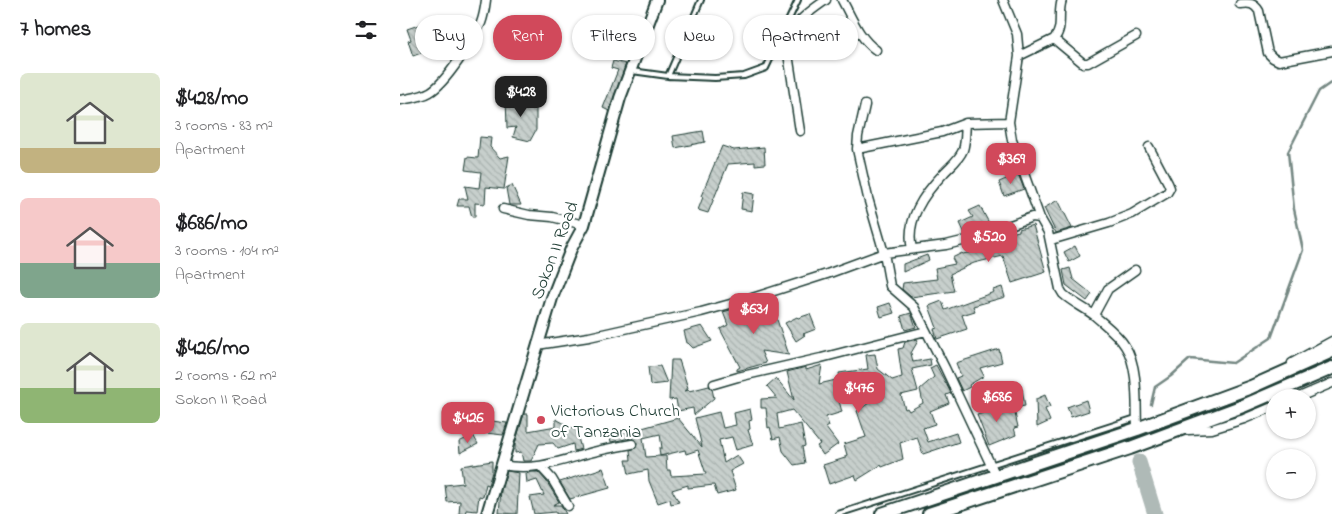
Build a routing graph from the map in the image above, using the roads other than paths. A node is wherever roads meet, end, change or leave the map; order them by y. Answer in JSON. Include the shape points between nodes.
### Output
{"nodes":[{"id":1,"x":486,"y":0,"type":"edge"},
{"id":2,"x":657,"y":0,"type":"edge"},
{"id":3,"x":701,"y":0,"type":"edge"},
{"id":4,"x":798,"y":0,"type":"edge"},
{"id":5,"x":826,"y":0,"type":"edge"},
{"id":6,"x":842,"y":0,"type":"edge"},
{"id":7,"x":1003,"y":0,"type":"edge"},
{"id":8,"x":1062,"y":0,"type":"edge"},
{"id":9,"x":1240,"y":4,"type":"dead end"},
{"id":10,"x":1136,"y":36,"type":"dead end"},
{"id":11,"x":1054,"y":39,"type":"junction"},
{"id":12,"x":876,"y":50,"type":"dead end"},
{"id":13,"x":1332,"y":51,"type":"edge"},
{"id":14,"x":1019,"y":56,"type":"junction"},
{"id":15,"x":630,"y":70,"type":"junction"},
{"id":16,"x":668,"y":76,"type":"junction"},
{"id":17,"x":400,"y":100,"type":"edge"},
{"id":18,"x":865,"y":105,"type":"dead end"},
{"id":19,"x":1009,"y":122,"type":"junction"},
{"id":20,"x":966,"y":123,"type":"junction"},
{"id":21,"x":800,"y":131,"type":"dead end"},
{"id":22,"x":1149,"y":147,"type":"dead end"},
{"id":23,"x":857,"y":149,"type":"junction"},
{"id":24,"x":503,"y":209,"type":"dead end"},
{"id":25,"x":1040,"y":218,"type":"junction"},
{"id":26,"x":584,"y":225,"type":"junction"},
{"id":27,"x":1051,"y":240,"type":"junction"},
{"id":28,"x":912,"y":249,"type":"junction"},
{"id":29,"x":884,"y":253,"type":"junction"},
{"id":30,"x":1135,"y":270,"type":"dead end"},
{"id":31,"x":1094,"y":315,"type":"junction"},
{"id":32,"x":926,"y":331,"type":"junction"},
{"id":33,"x":1332,"y":341,"type":"edge"},
{"id":34,"x":537,"y":345,"type":"junction"},
{"id":35,"x":1332,"y":351,"type":"edge"},
{"id":36,"x":1332,"y":368,"type":"edge"},
{"id":37,"x":1332,"y":383,"type":"edge"},
{"id":38,"x":714,"y":384,"type":"dead end"},
{"id":39,"x":1251,"y":387,"type":"junction"},
{"id":40,"x":1316,"y":390,"type":"edge"},
{"id":41,"x":1266,"y":410,"type":"edge"},
{"id":42,"x":1136,"y":424,"type":"junction"},
{"id":43,"x":1176,"y":431,"type":"junction"},
{"id":44,"x":632,"y":444,"type":"dead end"},
{"id":45,"x":502,"y":465,"type":"junction"},
{"id":46,"x":540,"y":466,"type":"junction"},
{"id":47,"x":993,"y":471,"type":"junction"},
{"id":48,"x":568,"y":506,"type":"dead end"},
{"id":49,"x":487,"y":514,"type":"edge"},
{"id":50,"x":838,"y":514,"type":"edge"},
{"id":51,"x":882,"y":514,"type":"edge"},
{"id":52,"x":929,"y":514,"type":"edge"}],
"edges":[{"from":1,"to":17,"type":"street","via":[[481,23],[440,84],[430,92]]},
{"from":2,"to":15,"type":"street","name":"Sokon II Road"},
{"from":3,"to":16,"type":"lane"},
{"from":4,"to":16,"type":"lane","via":[[766,68],[744,76]]},
{"from":5,"to":21,"type":"street","via":[[798,23],[788,43]]},
{"from":6,"to":12,"type":"street","via":[[860,34]]},
{"from":7,"to":14,"type":"street","via":[[1017,34]]},
{"from":8,"to":11,"type":"street","via":[[1060,30]]},
{"from":9,"to":13,"type":"street","via":[[1250,3],[1259,11],[1268,53],[1272,58],[1280,62]]},
{"from":10,"to":11,"type":"street","via":[[1088,63],[1073,56]]},
{"from":11,"to":14,"type":"street"},
{"from":14,"to":19,"type":"street"},
{"from":15,"to":16,"type":"lane"},
{"from":15,"to":26,"type":"street","name":"Sokon II Road"},
{"from":18,"to":23,"type":"street"},
{"from":19,"to":20,"type":"street"},
{"from":19,"to":25,"type":"street","via":[[1012,140]]},
{"from":20,"to":23,"type":"street","via":[[942,132]]},
{"from":20,"to":28,"type":"street","via":[[963,150],[922,200],[911,224]]},
{"from":22,"to":27,"type":"street","via":[[1170,188],[1167,193],[1110,223]]},
{"from":23,"to":29,"type":"street"},
{"from":24,"to":26,"type":"street"},
{"from":25,"to":27,"type":"street"},
{"from":25,"to":28,"type":"street","via":[[1024,219],[975,238]]},
{"from":26,"to":34,"type":"street","name":"Sokon II Road","via":[[560,276]]},
{"from":27,"to":31,"type":"street","via":[[1060,289]]},
{"from":28,"to":29,"type":"street"},
{"from":29,"to":32,"type":"street","via":[[890,286],[914,308]]},
{"from":29,"to":34,"type":"street","via":[[819,277],[710,309],[589,337]]},
{"from":30,"to":31,"type":"street","via":[[1108,289]]},
{"from":31,"to":42,"type":"street","via":[[1116,334],[1132,359]]},
{"from":32,"to":38,"type":"street"},
{"from":32,"to":47,"type":"street"},
{"from":33,"to":39,"type":"street"},
{"from":34,"to":45,"type":"street","name":"Sokon II Road"},
{"from":35,"to":39,"type":"highway"},
{"from":36,"to":43,"type":"highway"},
{"from":37,"to":40,"type":"street"},
{"from":39,"to":42,"type":"highway"},
{"from":41,"to":43,"type":"street","via":[[1212,428]]},
{"from":42,"to":47,"type":"highway"},
{"from":43,"to":52,"type":"highway"},
{"from":44,"to":46,"type":"street"},
{"from":45,"to":46,"type":"street"},
{"from":45,"to":49,"type":"street","name":"Sokon II Road"},
{"from":46,"to":48,"type":"street"},
{"from":47,"to":50,"type":"lane"},
{"from":47,"to":51,"type":"highway"}]}
